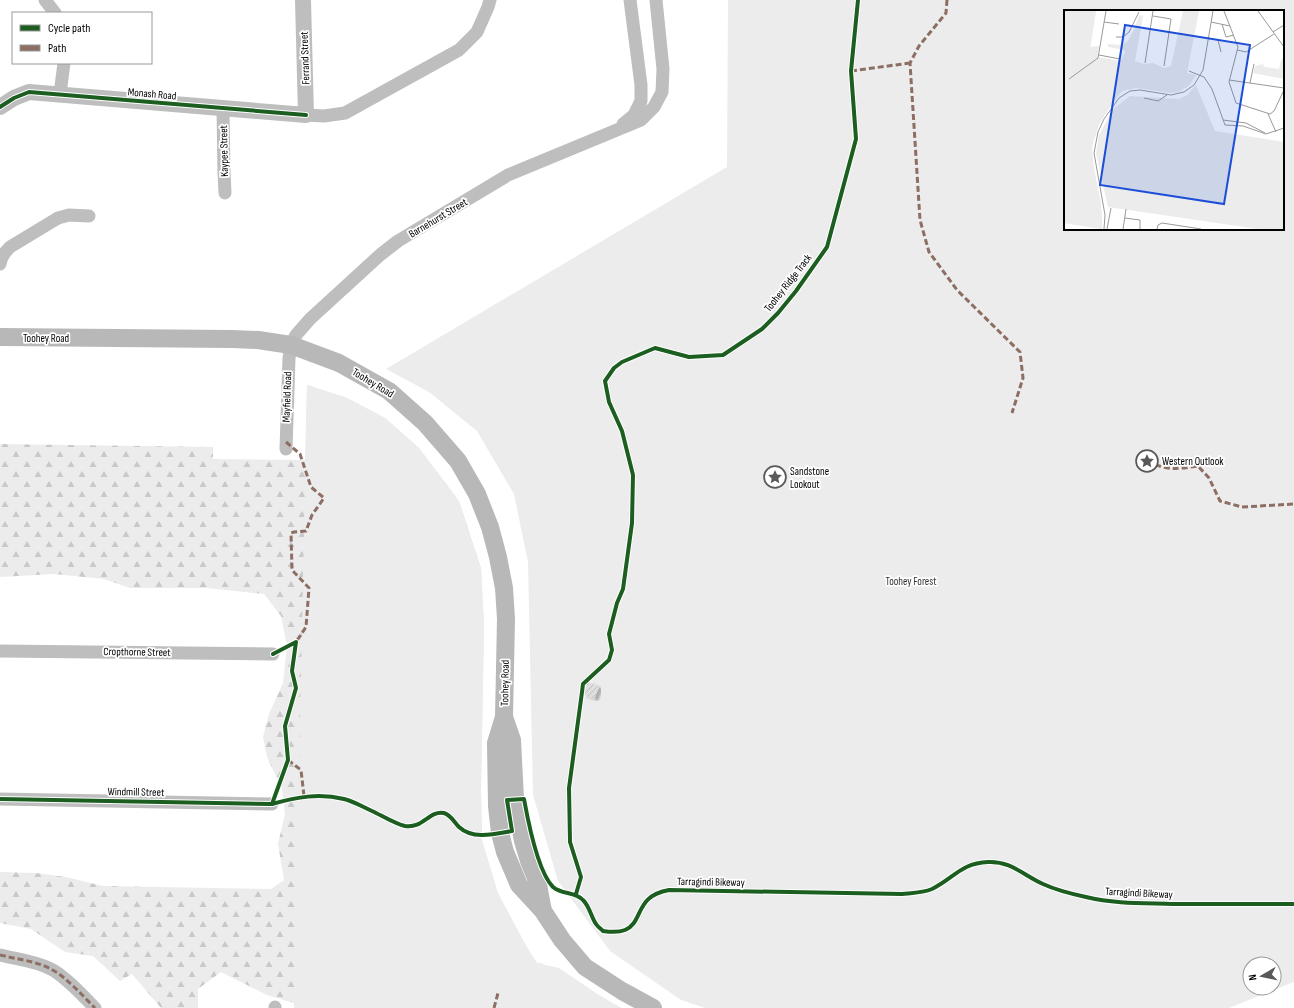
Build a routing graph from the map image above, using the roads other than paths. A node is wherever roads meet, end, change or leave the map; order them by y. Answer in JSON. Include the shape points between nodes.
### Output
{"nodes":[{"id":1,"x":45,"y":0,"type":"edge"},
{"id":2,"x":303,"y":0,"type":"edge"},
{"id":3,"x":490,"y":0,"type":"edge"},
{"id":4,"x":630,"y":0,"type":"edge"},
{"id":5,"x":656,"y":0,"type":"edge"},
{"id":6,"x":54,"y":12,"type":"edge"},
{"id":7,"x":64,"y":64,"type":"edge"},
{"id":8,"x":60,"y":94,"type":"junction"},
{"id":9,"x":0,"y":107,"type":"edge"},
{"id":10,"x":223,"y":109,"type":"junction"},
{"id":11,"x":306,"y":115,"type":"junction"},
{"id":12,"x":614,"y":131,"type":"junction"},
{"id":13,"x":225,"y":193,"type":"dead end"},
{"id":14,"x":89,"y":216,"type":"dead end"},
{"id":15,"x":0,"y":264,"type":"edge"},
{"id":16,"x":0,"y":337,"type":"edge"},
{"id":17,"x":291,"y":345,"type":"junction"},
{"id":18,"x":286,"y":448,"type":"dead end"},
{"id":19,"x":0,"y":651,"type":"edge"},
{"id":20,"x":273,"y":654,"type":"dead end"},
{"id":21,"x":0,"y":799,"type":"edge"},
{"id":22,"x":272,"y":804,"type":"dead end"},
{"id":23,"x":0,"y":955,"type":"edge"},
{"id":24,"x":95,"y":1008,"type":"edge"},
{"id":25,"x":653,"y":1008,"type":"edge"}],
"edges":[{"from":1,"to":6,"type":"street"},
{"from":2,"to":11,"type":"street","name":"Ferrand Street"},
{"from":3,"to":11,"type":"street","name":"Monash Road","via":[[477,32],[459,50],[345,113]]},
{"from":4,"to":12,"type":"street","name":"Barnehurst Street","via":[[641,102],[634,115]]},
{"from":5,"to":12,"type":"street","name":"Barnehurst Street","via":[[663,69],[662,92],[654,107],[641,120]]},
{"from":7,"to":8,"type":"street"},
{"from":8,"to":9,"type":"street","name":"Monash Road","via":[[29,92]]},
{"from":8,"to":10,"type":"street","name":"Monash Road"},
{"from":10,"to":11,"type":"street","name":"Monash Road"},
{"from":10,"to":13,"type":"street","name":"Kaypee Street"},
{"from":12,"to":17,"type":"street","name":"Barnehurst Street","via":[[508,176],[398,241],[310,319]]},
{"from":14,"to":15,"type":"street","via":[[69,215],[58,218],[10,247],[0,260]]},
{"from":16,"to":17,"type":"main road","name":"Toohey Road","via":[[232,339]]},
{"from":17,"to":18,"type":"street","name":"Mayfield Road"},
{"from":17,"to":25,"type":"main road","name":"Toohey Road","via":[[339,363],[389,390],[444,444],[458,461],[477,494],[490,527],[504,588],[504,717],[512,740],[515,799],[523,841],[537,880],[543,911],[562,940],[585,966]]},
{"from":19,"to":20,"type":"street","name":"Cropthorne Street"},
{"from":21,"to":22,"type":"street","name":"Windmill Street"},
{"from":23,"to":24,"type":"street","via":[[52,969]]}]}
